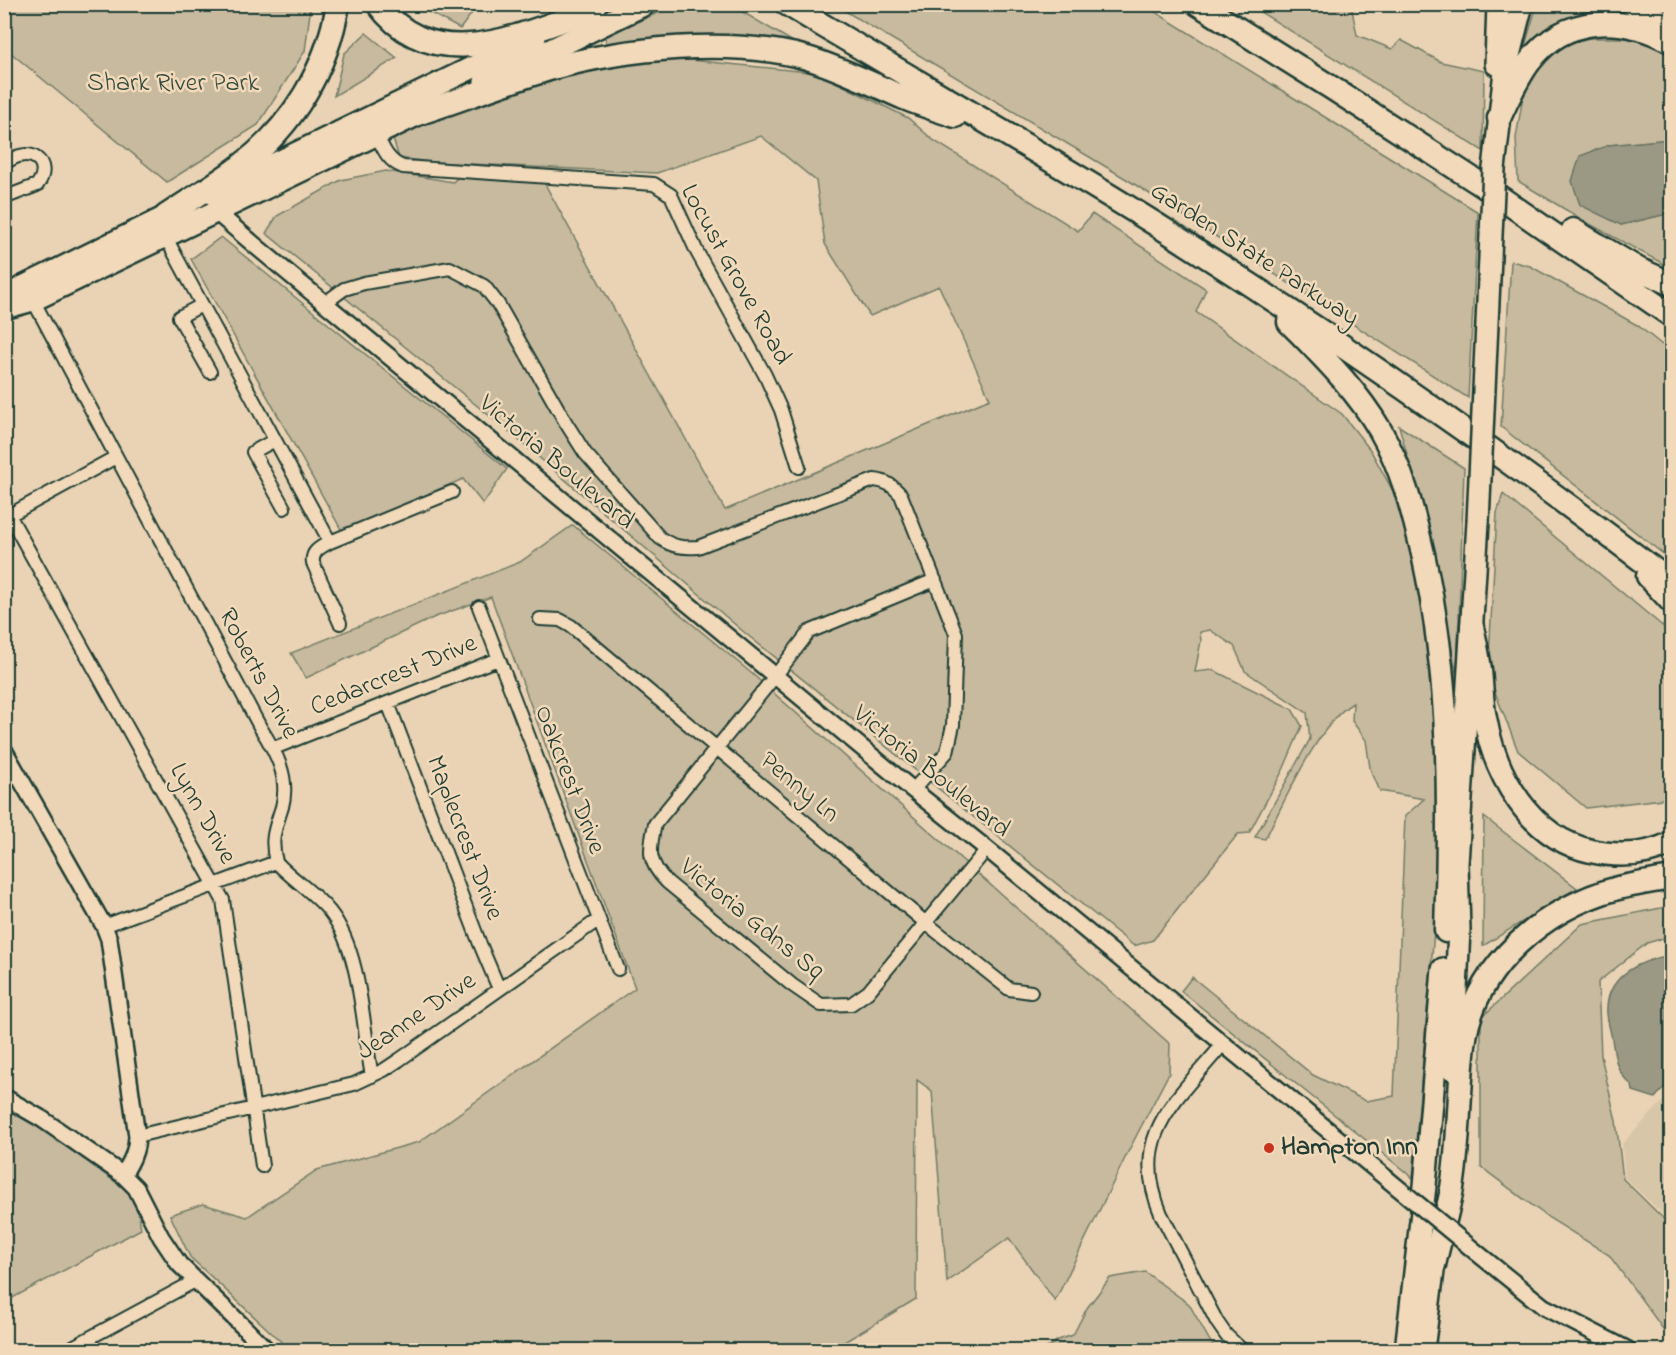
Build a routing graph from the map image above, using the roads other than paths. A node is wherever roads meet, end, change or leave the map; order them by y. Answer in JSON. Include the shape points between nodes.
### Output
{"nodes":[{"id":1,"x":338,"y":4,"type":"edge"},
{"id":2,"x":378,"y":4,"type":"edge"},
{"id":3,"x":645,"y":4,"type":"edge"},
{"id":4,"x":787,"y":4,"type":"edge"},
{"id":5,"x":1198,"y":4,"type":"edge"},
{"id":6,"x":1498,"y":4,"type":"edge"},
{"id":7,"x":1522,"y":4,"type":"edge"},
{"id":8,"x":1633,"y":4,"type":"edge"},
{"id":9,"x":599,"y":7,"type":"edge"},
{"id":10,"x":1671,"y":27,"type":"edge"},
{"id":11,"x":1671,"y":42,"type":"edge"},
{"id":12,"x":420,"y":113,"type":"junction"},
{"id":13,"x":1496,"y":118,"type":"junction"},
{"id":14,"x":1001,"y":132,"type":"junction"},
{"id":15,"x":376,"y":135,"type":"junction"},
{"id":16,"x":4,"y":164,"type":"edge"},
{"id":17,"x":1488,"y":177,"type":"junction"},
{"id":18,"x":4,"y":198,"type":"edge"},
{"id":19,"x":216,"y":212,"type":"junction"},
{"id":20,"x":165,"y":226,"type":"junction"},
{"id":21,"x":1671,"y":284,"type":"edge"},
{"id":22,"x":1259,"y":291,"type":"junction"},
{"id":23,"x":4,"y":299,"type":"edge"},
{"id":24,"x":33,"y":300,"type":"junction"},
{"id":25,"x":325,"y":303,"type":"junction"},
{"id":26,"x":202,"y":305,"type":"junction"},
{"id":27,"x":4,"y":308,"type":"edge"},
{"id":28,"x":1671,"y":316,"type":"edge"},
{"id":29,"x":210,"y":372,"type":"dead end"},
{"id":30,"x":275,"y":440,"type":"junction"},
{"id":31,"x":116,"y":457,"type":"junction"},
{"id":32,"x":799,"y":467,"type":"dead end"},
{"id":33,"x":452,"y":492,"type":"dead end"},
{"id":34,"x":284,"y":508,"type":"dead end"},
{"id":35,"x":7,"y":517,"type":"edge"},
{"id":36,"x":330,"y":542,"type":"junction"},
{"id":37,"x":1619,"y":543,"type":"junction"},
{"id":38,"x":935,"y":580,"type":"junction"},
{"id":39,"x":1671,"y":583,"type":"edge"},
{"id":40,"x":1671,"y":602,"type":"edge"},
{"id":41,"x":479,"y":607,"type":"dead end"},
{"id":42,"x":540,"y":619,"type":"dead end"},
{"id":43,"x":340,"y":623,"type":"dead end"},
{"id":44,"x":1472,"y":627,"type":"junction"},
{"id":45,"x":498,"y":659,"type":"junction"},
{"id":46,"x":776,"y":675,"type":"junction"},
{"id":47,"x":387,"y":703,"type":"junction"},
{"id":48,"x":274,"y":748,"type":"junction"},
{"id":49,"x":716,"y":749,"type":"junction"},
{"id":50,"x":4,"y":750,"type":"edge"},
{"id":51,"x":913,"y":790,"type":"junction"},
{"id":52,"x":1671,"y":843,"type":"edge"},
{"id":53,"x":987,"y":849,"type":"junction"},
{"id":54,"x":276,"y":862,"type":"junction"},
{"id":55,"x":1457,"y":864,"type":"junction"},
{"id":56,"x":1671,"y":878,"type":"edge"},
{"id":57,"x":216,"y":885,"type":"junction"},
{"id":58,"x":598,"y":920,"type":"junction"},
{"id":59,"x":926,"y":923,"type":"junction"},
{"id":60,"x":104,"y":926,"type":"junction"},
{"id":61,"x":1446,"y":931,"type":"junction"},
{"id":62,"x":618,"y":969,"type":"dead end"},
{"id":63,"x":499,"y":989,"type":"junction"},
{"id":64,"x":1031,"y":992,"type":"dead end"},
{"id":65,"x":1223,"y":1044,"type":"junction"},
{"id":66,"x":372,"y":1076,"type":"junction"},
{"id":67,"x":4,"y":1097,"type":"edge"},
{"id":68,"x":254,"y":1108,"type":"junction"},
{"id":69,"x":137,"y":1136,"type":"junction"},
{"id":70,"x":262,"y":1166,"type":"dead end"},
{"id":71,"x":123,"y":1175,"type":"junction"},
{"id":72,"x":1434,"y":1265,"type":"junction"},
{"id":73,"x":195,"y":1281,"type":"junction"},
{"id":74,"x":1410,"y":1319,"type":"junction"},
{"id":75,"x":67,"y":1350,"type":"edge"},
{"id":76,"x":267,"y":1350,"type":"edge"},
{"id":77,"x":1242,"y":1350,"type":"edge"},
{"id":78,"x":1397,"y":1350,"type":"edge"},
{"id":79,"x":1406,"y":1350,"type":"edge"},
{"id":80,"x":1423,"y":1350,"type":"edge"},
{"id":81,"x":1628,"y":1350,"type":"edge"}],
"edges":[{"from":1,"to":20,"type":"highway","via":[[321,63],[287,121],[265,145]]},
{"from":2,"to":9,"type":"highway","via":[[409,33],[455,47],[494,42]]},
{"from":3,"to":12,"type":"highway"},
{"from":4,"to":14,"type":"highway","name":"Garden State Parkway"},
{"from":5,"to":17,"type":"highway","via":[[1332,88]]},
{"from":6,"to":13,"type":"highway"},
{"from":7,"to":13,"type":"highway"},
{"from":8,"to":10,"type":"highway"},
{"from":9,"to":20,"type":"highway"},
{"from":11,"to":13,"type":"highway","via":[[1638,27],[1612,22],[1564,33],[1528,64]]},
{"from":12,"to":14,"type":"highway","via":[[569,64],[644,51],[732,48],[812,60]]},
{"from":12,"to":15,"type":"highway"},
{"from":13,"to":17,"type":"highway"},
{"from":14,"to":22,"type":"highway","name":"Garden State Parkway"},
{"from":15,"to":19,"type":"highway"},
{"from":15,"to":32,"type":"street","name":"Locust Grove Road","via":[[390,160],[404,167],[654,184],[665,189],[765,375]]},
{"from":16,"to":18,"type":"street","via":[[26,154],[37,158],[43,172],[37,186]]},
{"from":17,"to":21,"type":"highway","via":[[1627,262]]},
{"from":17,"to":28,"type":"highway"},
{"from":17,"to":44,"type":"highway","bridge":true},
{"from":19,"to":20,"type":"highway"},
{"from":19,"to":25,"type":"street","name":"Victoria Boulevard"},
{"from":20,"to":23,"type":"highway","via":[[23,287]]},
{"from":20,"to":24,"type":"highway"},
{"from":20,"to":26,"type":"street"},
{"from":22,"to":37,"type":"highway","name":"Garden State Parkway","via":[[1425,403]]},
{"from":22,"to":61,"type":"highway","via":[[1330,364],[1370,414],[1408,495],[1431,592],[1446,706]]},
{"from":24,"to":27,"type":"highway"},
{"from":24,"to":31,"type":"street","name":"Roberts Drive"},
{"from":25,"to":38,"type":"street","via":[[344,289],[364,283],[450,268],[468,276],[484,286],[498,304],[585,453],[670,545],[698,547],[874,480],[884,481],[901,495]]},
{"from":25,"to":46,"type":"street","name":"Victoria Boulevard"},
{"from":26,"to":29,"type":"street","via":[[179,317]]},
{"from":26,"to":30,"type":"street"},
{"from":30,"to":34,"type":"street","via":[[253,452]]},
{"from":30,"to":36,"type":"street"},
{"from":31,"to":35,"type":"street"},
{"from":31,"to":48,"type":"street","name":"Roberts Drive"},
{"from":33,"to":36,"type":"street"},
{"from":35,"to":57,"type":"street","name":"Lynn Drive"},
{"from":36,"to":43,"type":"street","via":[[312,557]]},
{"from":37,"to":39,"type":"highway","name":"Garden State Parkway"},
{"from":37,"to":40,"type":"highway"},
{"from":38,"to":46,"type":"street","name":"Victoria Gdns Sq","via":[[809,632]]},
{"from":38,"to":51,"type":"street","via":[[956,634],[953,725],[947,752]]},
{"from":41,"to":45,"type":"street","name":"Oakcrest Drive"},
{"from":42,"to":49,"type":"street","name":"Penny Ln","via":[[560,620],[571,626]]},
{"from":44,"to":52,"type":"highway","via":[[1491,743],[1506,780],[1527,811],[1560,839],[1591,851],[1636,854]]},
{"from":44,"to":55,"type":"highway"},
{"from":45,"to":47,"type":"street","name":"Cedarcrest Drive"},
{"from":45,"to":58,"type":"street","name":"Oakcrest Drive"},
{"from":46,"to":49,"type":"street","name":"Victoria Gdns Sq"},
{"from":46,"to":51,"type":"street","name":"Victoria Boulevard"},
{"from":47,"to":48,"type":"street","name":"Cedarcrest Drive"},
{"from":47,"to":63,"type":"street","name":"Maplecrest Drive"},
{"from":48,"to":54,"type":"street","name":"Roberts Drive","via":[[284,789],[273,839]]},
{"from":49,"to":59,"type":"street","name":"Penny Ln"},
{"from":49,"to":59,"type":"street","name":"Victoria Gdns Sq","via":[[655,824],[651,859],[668,882],[792,985],[821,1005],[850,1004],[868,992]]},
{"from":50,"to":60,"type":"street"},
{"from":51,"to":53,"type":"street","name":"Victoria Boulevard"},
{"from":53,"to":59,"type":"street","name":"Victoria Gdns Sq"},
{"from":53,"to":65,"type":"street","name":"Victoria Boulevard"},
{"from":54,"to":57,"type":"street"},
{"from":54,"to":66,"type":"street","via":[[323,904],[345,938],[355,966]]},
{"from":55,"to":61,"type":"highway"},
{"from":55,"to":72,"type":"highway","via":[[1459,930],[1450,1094]]},
{"from":56,"to":72,"type":"highway","via":[[1617,889],[1557,915],[1520,942],[1481,989],[1464,1043],[1451,1193]]},
{"from":57,"to":60,"type":"street"},
{"from":57,"to":68,"type":"street","name":"Lynn Drive","via":[[224,908]]},
{"from":58,"to":62,"type":"street","name":"Oakcrest Drive"},
{"from":58,"to":63,"type":"street","name":"Jeanne Drive"},
{"from":59,"to":64,"type":"street","name":"Penny Ln","via":[[1009,989]]},
{"from":60,"to":69,"type":"street"},
{"from":61,"to":74,"type":"highway"},
{"from":63,"to":66,"type":"street","name":"Jeanne Drive"},
{"from":65,"to":77,"type":"street","via":[[1166,1113],[1152,1144],[1149,1169],[1157,1206],[1199,1288],[1222,1329]]},
{"from":65,"to":81,"type":"street","name":"Victoria Boulevard","bridge":true,"via":[[1544,1307]]},
{"from":66,"to":68,"type":"street","name":"Jeanne Drive","via":[[354,1084]]},
{"from":67,"to":71,"type":"street"},
{"from":68,"to":69,"type":"street","name":"Jeanne Drive"},
{"from":68,"to":70,"type":"street","name":"Lynn Drive"},
{"from":69,"to":71,"type":"street","via":[[137,1148]]},
{"from":71,"to":73,"type":"street","via":[[136,1188],[179,1264]]},
{"from":72,"to":80,"type":"highway"},
{"from":73,"to":75,"type":"street"},
{"from":73,"to":76,"type":"street"},
{"from":74,"to":78,"type":"street"},
{"from":74,"to":79,"type":"highway"}]}
